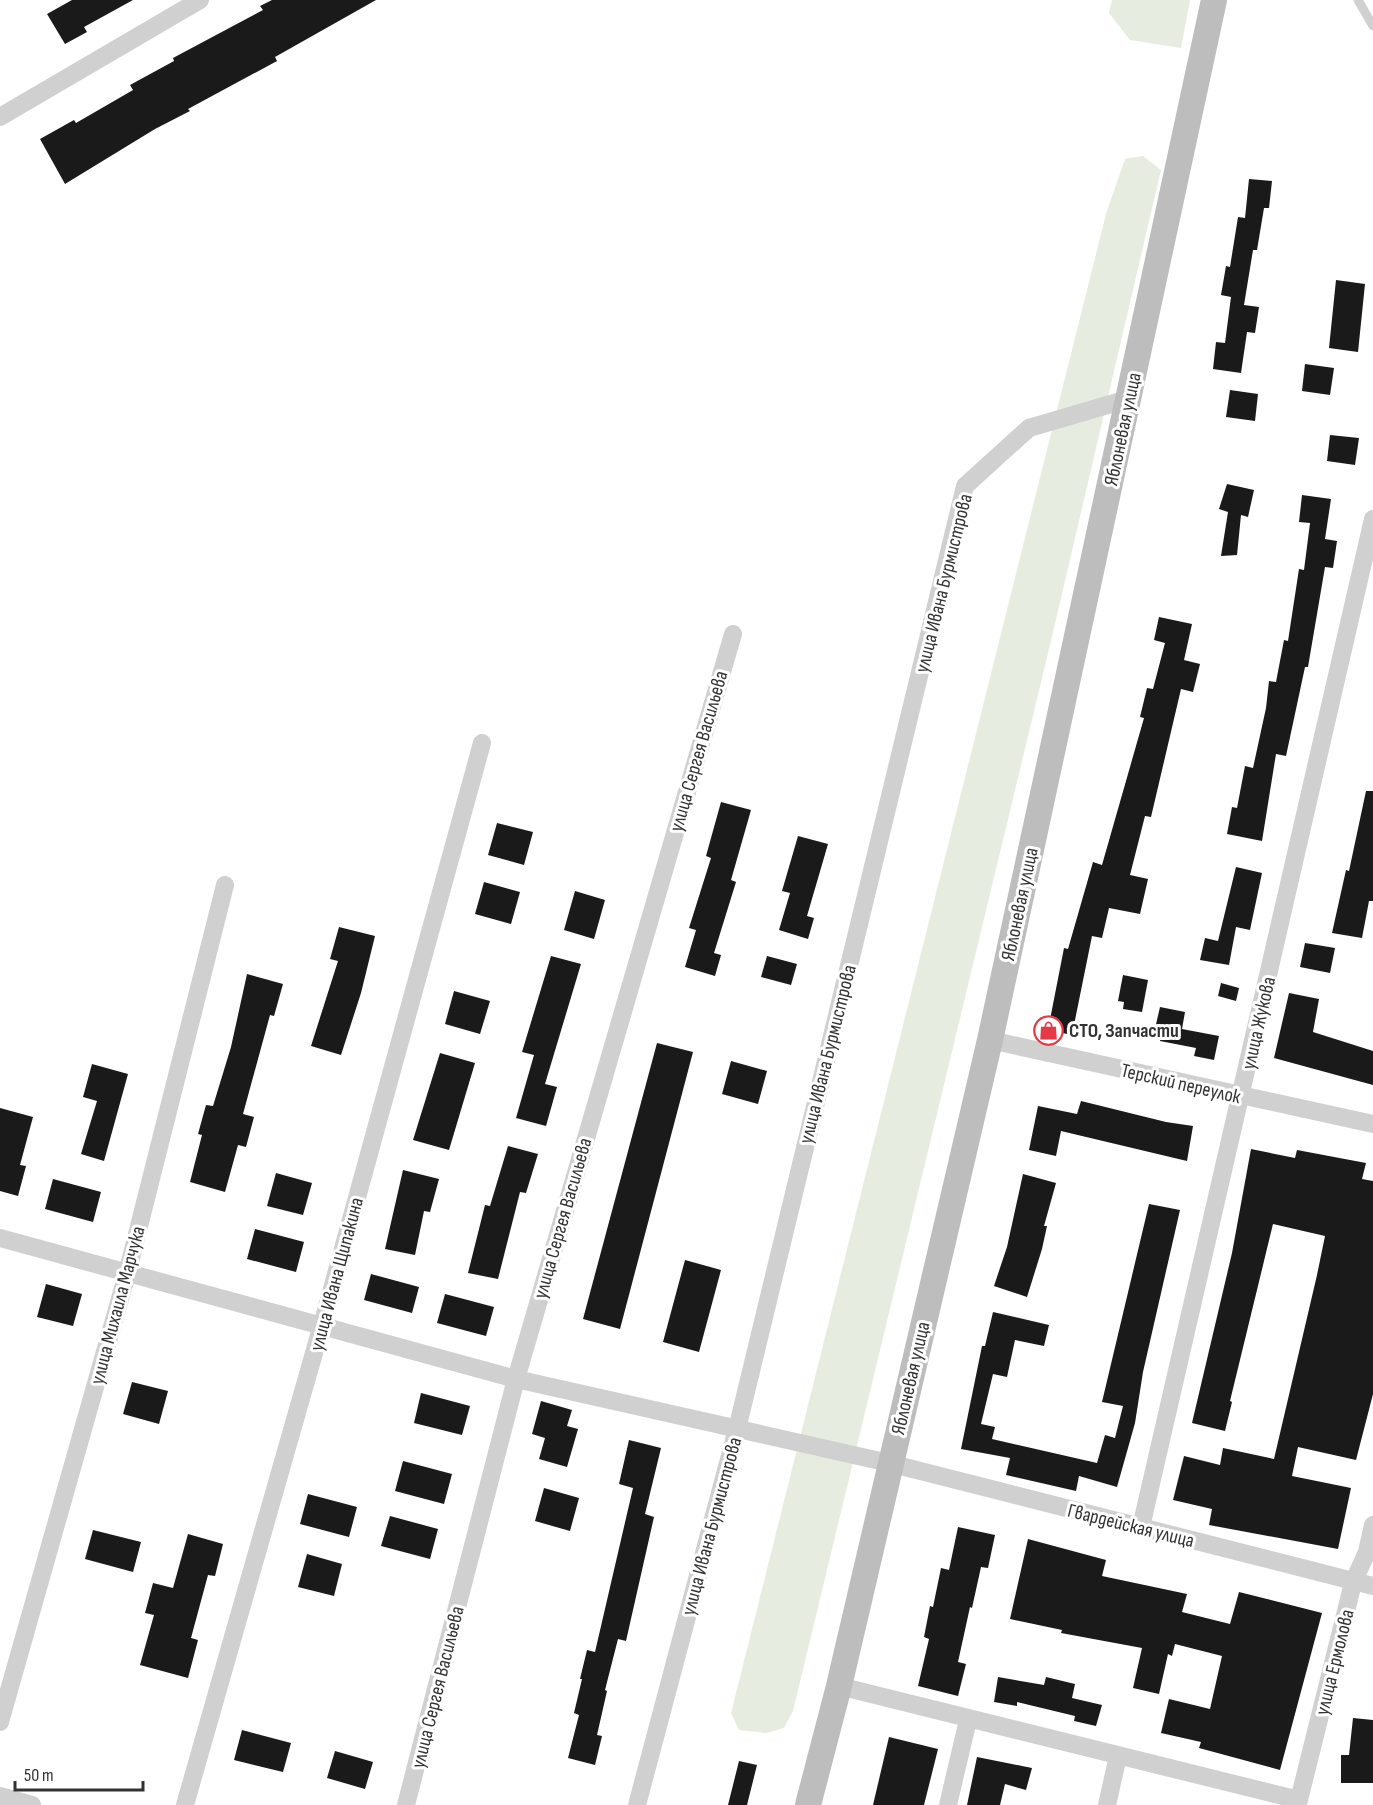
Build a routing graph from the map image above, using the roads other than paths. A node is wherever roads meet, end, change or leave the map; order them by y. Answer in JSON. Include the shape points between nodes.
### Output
{"nodes":[{"id":1,"x":200,"y":0,"type":"edge"},
{"id":2,"x":1214,"y":0,"type":"edge"},
{"id":3,"x":1358,"y":0,"type":"edge"},
{"id":4,"x":1373,"y":26,"type":"edge"},
{"id":5,"x":0,"y":117,"type":"edge"},
{"id":6,"x":1128,"y":399,"type":"junction"},
{"id":7,"x":1373,"y":519,"type":"edge"},
{"id":8,"x":732,"y":634,"type":"dead end"},
{"id":9,"x":482,"y":743,"type":"dead end"},
{"id":10,"x":225,"y":885,"type":"dead end"},
{"id":11,"x":990,"y":1040,"type":"junction"},
{"id":12,"x":1241,"y":1096,"type":"junction"},
{"id":13,"x":1373,"y":1124,"type":"edge"},
{"id":14,"x":0,"y":1238,"type":"edge"},
{"id":15,"x":127,"y":1274,"type":"junction"},
{"id":16,"x":322,"y":1325,"type":"junction"},
{"id":17,"x":516,"y":1379,"type":"junction"},
{"id":18,"x":736,"y":1428,"type":"junction"},
{"id":19,"x":889,"y":1463,"type":"junction"},
{"id":20,"x":1373,"y":1525,"type":"edge"},
{"id":21,"x":1141,"y":1527,"type":"junction"},
{"id":22,"x":1353,"y":1583,"type":"junction"},
{"id":23,"x":1373,"y":1586,"type":"edge"},
{"id":24,"x":839,"y":1686,"type":"junction"},
{"id":25,"x":968,"y":1720,"type":"junction"},
{"id":26,"x":0,"y":1722,"type":"edge"},
{"id":27,"x":1118,"y":1756,"type":"junction"},
{"id":28,"x":0,"y":1796,"type":"edge"},
{"id":29,"x":32,"y":1805,"type":"edge"},
{"id":30,"x":185,"y":1805,"type":"edge"},
{"id":31,"x":406,"y":1805,"type":"edge"},
{"id":32,"x":637,"y":1805,"type":"edge"},
{"id":33,"x":808,"y":1805,"type":"edge"},
{"id":34,"x":948,"y":1805,"type":"edge"},
{"id":35,"x":1107,"y":1805,"type":"edge"}],
"edges":[{"from":1,"to":5,"type":"street"},
{"from":2,"to":6,"type":"street","name":"Яблоневая улица"},
{"from":3,"to":4,"type":"lane"},
{"from":6,"to":11,"type":"street","name":"Яблоневая улица"},
{"from":6,"to":18,"type":"street","name":"улица Ивана Бурмистрова","via":[[1029,428],[965,486]]},
{"from":7,"to":12,"type":"street","name":"улица Жукова"},
{"from":8,"to":17,"type":"street","name":"улица Сергея Васильева"},
{"from":9,"to":16,"type":"street","name":"улица Ивана Щипакина"},
{"from":10,"to":15,"type":"street","name":"улица Михаила Марчука"},
{"from":11,"to":12,"type":"street","name":"Терский переулок"},
{"from":11,"to":19,"type":"street","name":"Яблоневая улица"},
{"from":12,"to":13,"type":"street","name":"Терский переулок"},
{"from":12,"to":21,"type":"street","name":"улица Жукова"},
{"from":14,"to":15,"type":"street","name":"Гвардейская улица"},
{"from":15,"to":16,"type":"street","name":"Гвардейская улица"},
{"from":15,"to":26,"type":"street","name":"улица Михаила Марчука"},
{"from":16,"to":17,"type":"street","name":"Гвардейская улица"},
{"from":16,"to":30,"type":"street","name":"улица Ивана Щипакина"},
{"from":17,"to":18,"type":"street","name":"Гвардейская улица"},
{"from":17,"to":31,"type":"street","name":"улица Сергея Васильева"},
{"from":18,"to":19,"type":"street","name":"Гвардейская улица"},
{"from":18,"to":32,"type":"street","name":"улица Ивана Бурмистрова"},
{"from":19,"to":21,"type":"street","name":"Гвардейская улица"},
{"from":19,"to":24,"type":"street","name":"Яблоневая улица"},
{"from":20,"to":22,"type":"street","name":"улица Ермолова","via":[[1367,1552]]},
{"from":21,"to":22,"type":"street","name":"Гвардейская улица"},
{"from":22,"to":23,"type":"street","name":"Гвардейская улица"},
{"from":22,"to":27,"type":"street","name":"улица Ермолова","via":[[1299,1800]]},
{"from":24,"to":25,"type":"street"},
{"from":24,"to":33,"type":"street","name":"Яблоневая улица"},
{"from":25,"to":27,"type":"street"},
{"from":25,"to":34,"type":"street"},
{"from":27,"to":35,"type":"street"},
{"from":28,"to":29,"type":"street"}]}
